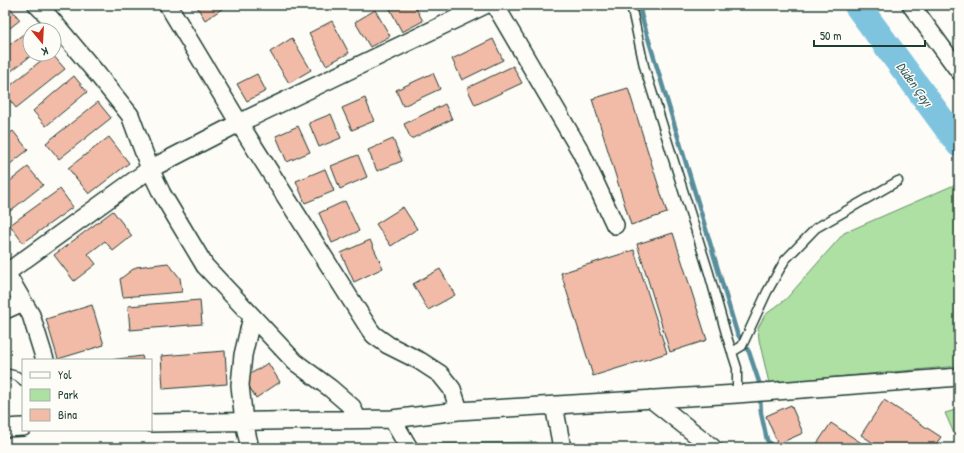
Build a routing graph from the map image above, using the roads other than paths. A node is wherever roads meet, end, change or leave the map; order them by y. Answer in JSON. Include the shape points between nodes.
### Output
{"nodes":[{"id":1,"x":37,"y":5,"type":"edge"},
{"id":2,"x":168,"y":5,"type":"edge"},
{"id":3,"x":485,"y":5,"type":"edge"},
{"id":4,"x":495,"y":5,"type":"edge"},
{"id":5,"x":631,"y":5,"type":"edge"},
{"id":6,"x":911,"y":5,"type":"edge"},
{"id":7,"x":959,"y":71,"type":"edge"},
{"id":8,"x":239,"y":123,"type":"junction"},
{"id":9,"x":150,"y":169,"type":"junction"},
{"id":10,"x":898,"y":181,"type":"dead end"},
{"id":11,"x":615,"y":225,"type":"dead end"},
{"id":12,"x":6,"y":272,"type":"edge"},
{"id":13,"x":23,"y":302,"type":"junction"},
{"id":14,"x":5,"y":310,"type":"edge"},
{"id":15,"x":252,"y":317,"type":"junction"},
{"id":16,"x":732,"y":352,"type":"junction"},
{"id":17,"x":45,"y":359,"type":"edge"},
{"id":18,"x":5,"y":373,"type":"edge"},
{"id":19,"x":959,"y":377,"type":"edge"},
{"id":20,"x":22,"y":380,"type":"edge"},
{"id":21,"x":740,"y":394,"type":"junction"},
{"id":22,"x":651,"y":400,"type":"junction"},
{"id":23,"x":554,"y":405,"type":"junction"},
{"id":24,"x":458,"y":411,"type":"junction"},
{"id":25,"x":357,"y":419,"type":"junction"},
{"id":26,"x":392,"y":419,"type":"junction"},
{"id":27,"x":244,"y":422,"type":"junction"},
{"id":28,"x":152,"y":423,"type":"edge"},
{"id":29,"x":5,"y":428,"type":"edge"},
{"id":30,"x":22,"y":428,"type":"edge"},
{"id":31,"x":250,"y":448,"type":"edge"},
{"id":32,"x":409,"y":448,"type":"edge"},
{"id":33,"x":562,"y":448,"type":"edge"},
{"id":34,"x":713,"y":448,"type":"edge"}],
"edges":[{"from":1,"to":9,"type":"street","via":[[130,115]]},
{"from":2,"to":8,"type":"street"},
{"from":3,"to":8,"type":"street"},
{"from":4,"to":11,"type":"street","via":[[581,152]]},
{"from":5,"to":16,"type":"lane","via":[[644,66]]},
{"from":6,"to":7,"type":"street"},
{"from":8,"to":9,"type":"street"},
{"from":8,"to":24,"type":"street","via":[[370,330],[388,345],[440,374],[452,389]]},
{"from":9,"to":12,"type":"street"},
{"from":9,"to":15,"type":"street","via":[[205,266]]},
{"from":10,"to":16,"type":"lane","via":[[816,228],[785,260],[742,346]]},
{"from":12,"to":13,"type":"street"},
{"from":13,"to":14,"type":"street"},
{"from":13,"to":17,"type":"street","via":[[31,315]]},
{"from":15,"to":25,"type":"street","via":[[295,362],[352,407]]},
{"from":15,"to":27,"type":"street","via":[[243,354],[240,384]]},
{"from":16,"to":21,"type":"lane"},
{"from":18,"to":20,"type":"lane"},
{"from":19,"to":21,"type":"street"},
{"from":21,"to":22,"type":"street"},
{"from":22,"to":23,"type":"street"},
{"from":22,"to":34,"type":"street"},
{"from":23,"to":24,"type":"street"},
{"from":23,"to":33,"type":"street"},
{"from":24,"to":26,"type":"street"},
{"from":25,"to":26,"type":"street"},
{"from":25,"to":27,"type":"street"},
{"from":26,"to":32,"type":"street"},
{"from":27,"to":28,"type":"street"},
{"from":27,"to":31,"type":"street"},
{"from":29,"to":30,"type":"street"}]}
